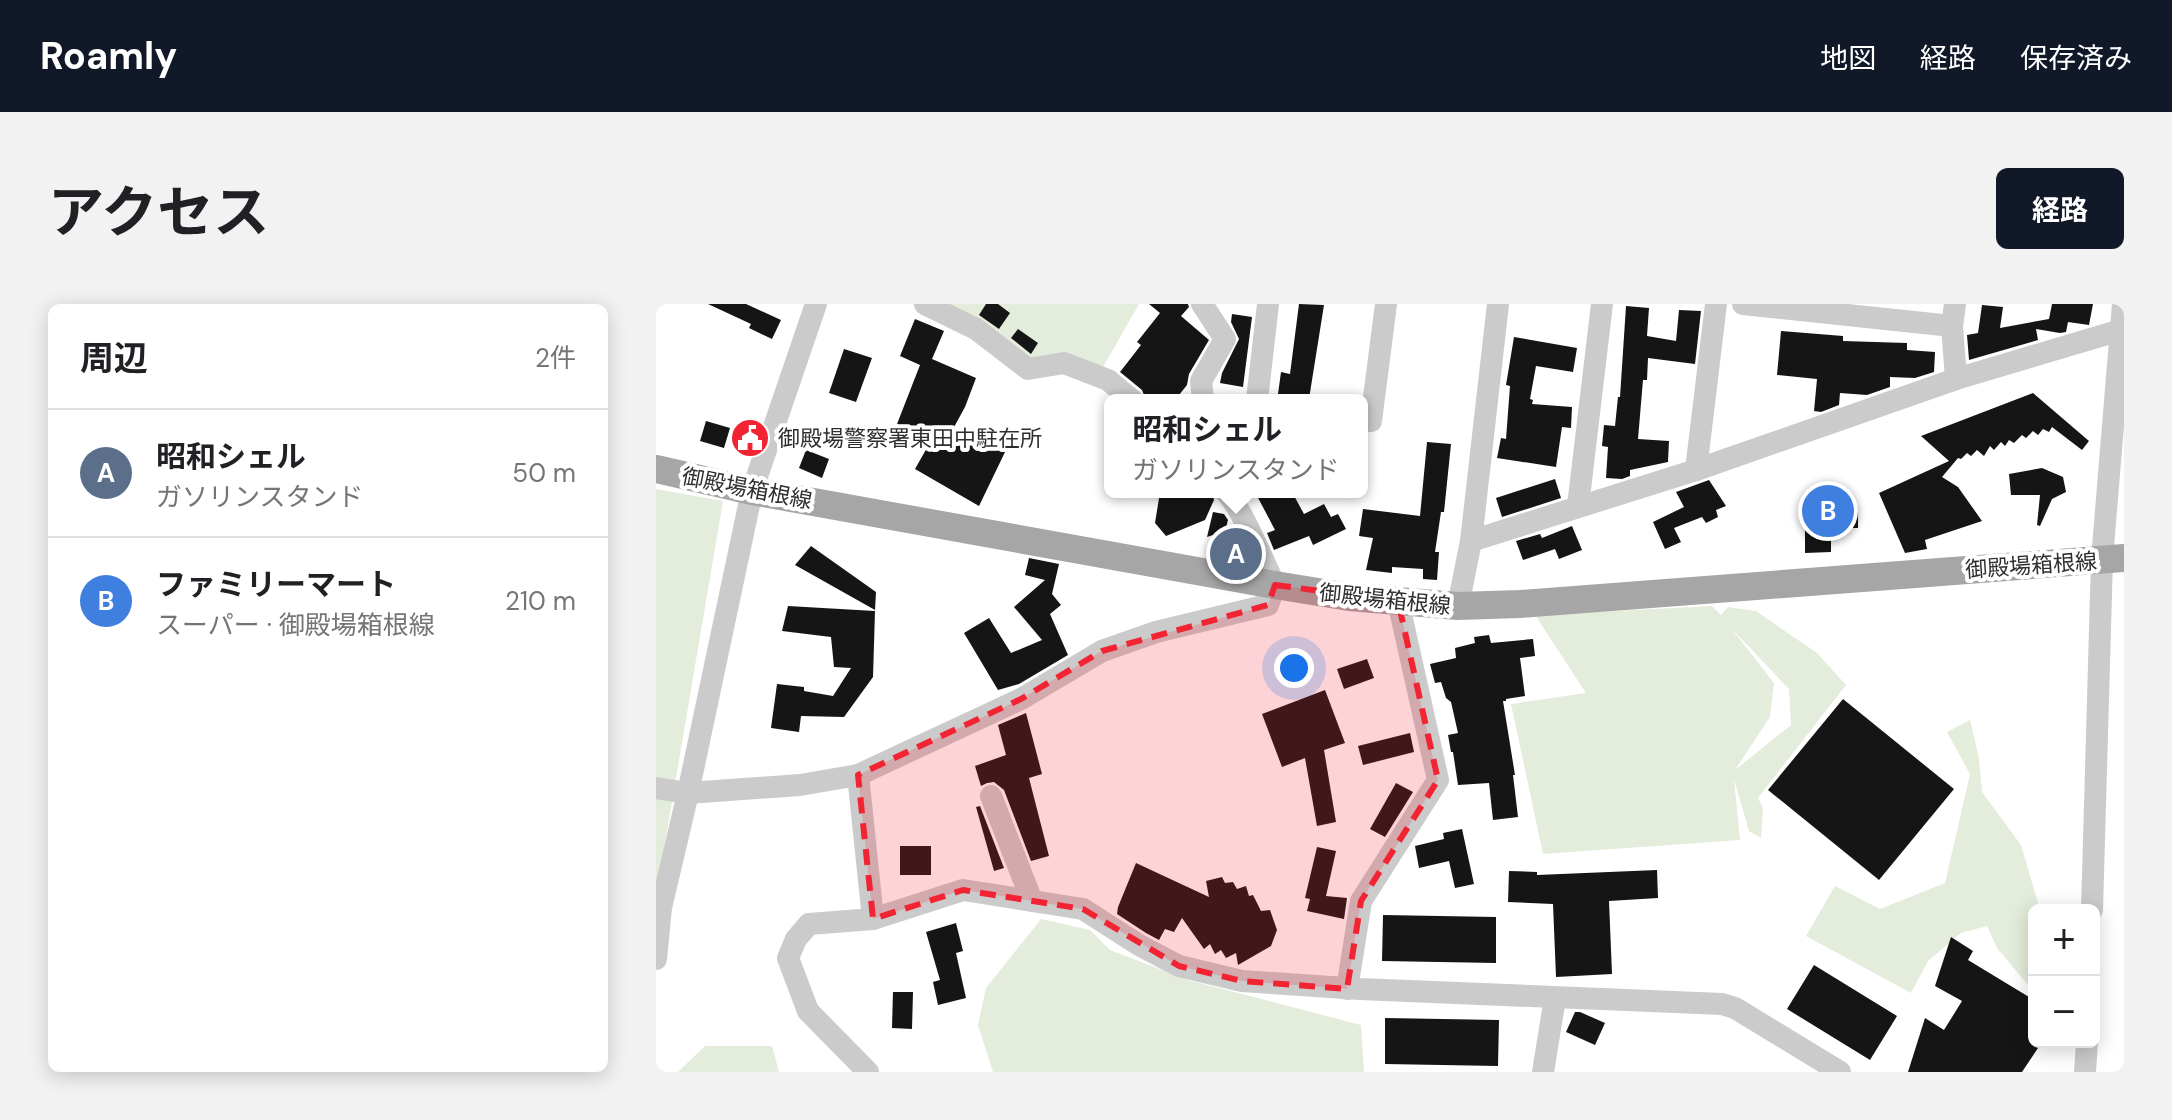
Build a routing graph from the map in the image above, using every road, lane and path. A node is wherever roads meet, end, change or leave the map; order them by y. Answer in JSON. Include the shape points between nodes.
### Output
{"nodes":[{"id":1,"x":816,"y":304,"type":"edge"},
{"id":2,"x":925,"y":304,"type":"edge"},
{"id":3,"x":1202,"y":304,"type":"edge"},
{"id":4,"x":1268,"y":304,"type":"edge"},
{"id":5,"x":1386,"y":304,"type":"edge"},
{"id":6,"x":1498,"y":304,"type":"edge"},
{"id":7,"x":1602,"y":304,"type":"edge"},
{"id":8,"x":1716,"y":304,"type":"edge"},
{"id":9,"x":1743,"y":304,"type":"edge"},
{"id":10,"x":2123,"y":304,"type":"edge"},
{"id":11,"x":1954,"y":315,"type":"edge"},
{"id":12,"x":2122,"y":329,"type":"edge"},
{"id":13,"x":1956,"y":379,"type":"junction"},
{"id":14,"x":1125,"y":394,"type":"edge"},
{"id":15,"x":1202,"y":394,"type":"edge"},
{"id":16,"x":1258,"y":394,"type":"edge"},
{"id":17,"x":1368,"y":421,"type":"edge"},
{"id":18,"x":656,"y":469,"type":"edge"},
{"id":19,"x":1696,"y":470,"type":"junction"},
{"id":20,"x":752,"y":491,"type":"junction"},
{"id":21,"x":1230,"y":498,"type":"edge"},
{"id":22,"x":1578,"y":506,"type":"junction"},
{"id":23,"x":1471,"y":541,"type":"junction"},
{"id":24,"x":2113,"y":558,"type":"edge"},
{"id":25,"x":1275,"y":585,"type":"junction"},
{"id":26,"x":1398,"y":601,"type":"junction"},
{"id":27,"x":1458,"y":606,"type":"junction"},
{"id":28,"x":858,"y":775,"type":"junction"},
{"id":29,"x":656,"y":788,"type":"edge"},
{"id":30,"x":688,"y":793,"type":"junction"},
{"id":31,"x":991,"y":796,"type":"dead end"},
{"id":32,"x":1032,"y":901,"type":"junction"},
{"id":33,"x":2092,"y":904,"type":"edge"},
{"id":34,"x":873,"y":919,"type":"junction"},
{"id":35,"x":656,"y":959,"type":"edge"},
{"id":36,"x":1347,"y":989,"type":"junction"},
{"id":37,"x":1555,"y":998,"type":"junction"},
{"id":38,"x":2087,"y":1048,"type":"edge"},
{"id":39,"x":868,"y":1072,"type":"edge"},
{"id":40,"x":1543,"y":1072,"type":"edge"},
{"id":41,"x":1840,"y":1072,"type":"edge"},
{"id":42,"x":2085,"y":1072,"type":"edge"}],
"edges":[{"from":1,"to":20,"type":"street"},
{"from":2,"to":14,"type":"street","via":[[976,329],[1028,369],[1064,363],[1108,380]]},
{"from":3,"to":15,"type":"street","via":[[1225,339],[1201,381]]},
{"from":4,"to":16,"type":"street"},
{"from":5,"to":17,"type":"street"},
{"from":6,"to":23,"type":"street"},
{"from":7,"to":22,"type":"street"},
{"from":8,"to":19,"type":"street"},
{"from":9,"to":11,"type":"street"},
{"from":10,"to":12,"type":"street"},
{"from":11,"to":13,"type":"street"},
{"from":12,"to":13,"type":"street"},
{"from":12,"to":24,"type":"street"},
{"from":13,"to":19,"type":"street"},
{"from":18,"to":20,"type":"main road","name":"御殿場箱根線"},
{"from":19,"to":22,"type":"street"},
{"from":20,"to":25,"type":"main road","name":"御殿場箱根線"},
{"from":20,"to":30,"type":"street"},
{"from":21,"to":25,"type":"street"},
{"from":22,"to":23,"type":"street"},
{"from":23,"to":27,"type":"street"},
{"from":24,"to":27,"type":"main road","name":"御殿場箱根線"},
{"from":24,"to":33,"type":"street"},
{"from":25,"to":26,"type":"main road","name":"御殿場箱根線"},
{"from":25,"to":28,"type":"street","via":[[1268,605],[1102,651],[1021,699]]},
{"from":26,"to":27,"type":"main road","name":"御殿場箱根線"},
{"from":26,"to":36,"type":"street","via":[[1438,780],[1361,901]]},
{"from":28,"to":30,"type":"street"},
{"from":28,"to":34,"type":"street"},
{"from":29,"to":30,"type":"street"},
{"from":30,"to":35,"type":"street","via":[[661,908]]},
{"from":31,"to":32,"type":"street"},
{"from":32,"to":34,"type":"street","via":[[963,890]]},
{"from":32,"to":36,"type":"street","via":[[1083,909],[1179,966],[1242,981]]},
{"from":34,"to":39,"type":"street","via":[[809,924],[788,958],[808,1011]]},
{"from":36,"to":37,"type":"street"},
{"from":37,"to":40,"type":"street"},
{"from":37,"to":41,"type":"street","via":[[1722,1004]]},
{"from":38,"to":42,"type":"street"}]}
